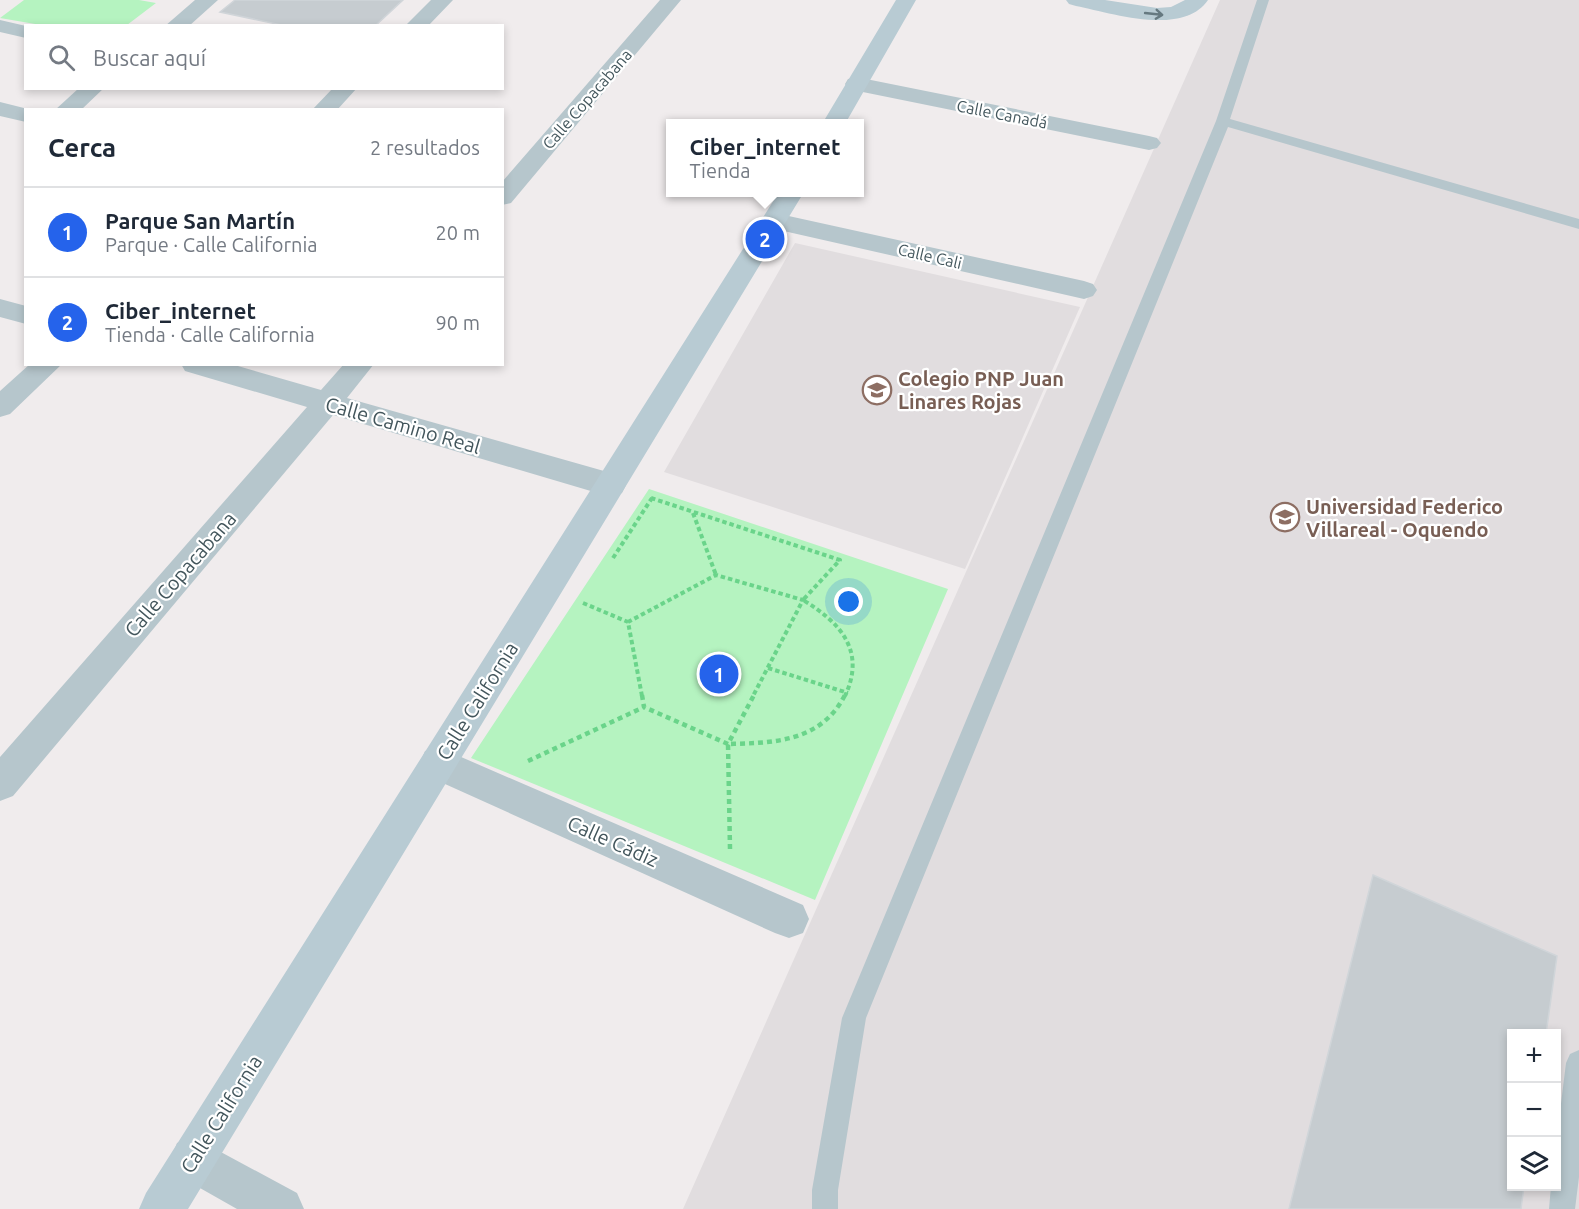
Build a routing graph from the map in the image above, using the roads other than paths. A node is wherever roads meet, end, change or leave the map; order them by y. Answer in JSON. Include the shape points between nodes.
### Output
{"nodes":[{"id":1,"x":208,"y":0,"type":"edge"},
{"id":2,"x":443,"y":0,"type":"edge"},
{"id":3,"x":672,"y":0,"type":"edge"},
{"id":4,"x":906,"y":0,"type":"edge"},
{"id":5,"x":1076,"y":0,"type":"edge"},
{"id":6,"x":1198,"y":0,"type":"edge"},
{"id":7,"x":1263,"y":0,"type":"edge"},
{"id":8,"x":178,"y":24,"type":"edge"},
{"id":9,"x":417,"y":24,"type":"edge"},
{"id":10,"x":0,"y":26,"type":"edge"},
{"id":11,"x":24,"y":32,"type":"edge"},
{"id":12,"x":856,"y":84,"type":"junction"},
{"id":13,"x":91,"y":90,"type":"edge"},
{"id":14,"x":344,"y":90,"type":"edge"},
{"id":15,"x":68,"y":108,"type":"edge"},
{"id":16,"x":325,"y":108,"type":"edge"},
{"id":17,"x":0,"y":109,"type":"edge"},
{"id":18,"x":24,"y":115,"type":"edge"},
{"id":19,"x":835,"y":119,"type":"edge"},
{"id":20,"x":1223,"y":121,"type":"junction"},
{"id":21,"x":1149,"y":143,"type":"dead end"},
{"id":22,"x":504,"y":196,"type":"edge"},
{"id":23,"x":783,"y":207,"type":"edge"},
{"id":24,"x":1579,"y":224,"type":"edge"},
{"id":25,"x":1084,"y":290,"type":"dead end"},
{"id":26,"x":0,"y":308,"type":"edge"},
{"id":27,"x":24,"y":314,"type":"edge"},
{"id":28,"x":46,"y":366,"type":"edge"},
{"id":29,"x":202,"y":366,"type":"edge"},
{"id":30,"x":358,"y":366,"type":"edge"},
{"id":31,"x":326,"y":404,"type":"junction"},
{"id":32,"x":0,"y":407,"type":"edge"},
{"id":33,"x":611,"y":484,"type":"junction"},
{"id":34,"x":438,"y":763,"type":"junction"},
{"id":35,"x":0,"y":784,"type":"edge"},
{"id":36,"x":789,"y":919,"type":"dead end"},
{"id":37,"x":1579,"y":1063,"type":"edge"},
{"id":38,"x":193,"y":1159,"type":"junction"},
{"id":39,"x":162,"y":1209,"type":"edge"},
{"id":40,"x":281,"y":1209,"type":"edge"},
{"id":41,"x":825,"y":1209,"type":"edge"},
{"id":42,"x":1562,"y":1209,"type":"edge"}],
"edges":[{"from":1,"to":8,"type":"street"},
{"from":2,"to":9,"type":"street"},
{"from":3,"to":22,"type":"street","name":"Calle Copacabana"},
{"from":4,"to":12,"type":"street"},
{"from":5,"to":6,"type":"street","one_way":true,"via":[[1161,15],[1182,11]]},
{"from":7,"to":20,"type":"lane"},
{"from":10,"to":11,"type":"street"},
{"from":12,"to":19,"type":"street"},
{"from":12,"to":21,"type":"street","name":"Calle Canadá"},
{"from":13,"to":15,"type":"street"},
{"from":14,"to":16,"type":"street"},
{"from":17,"to":18,"type":"street"},
{"from":20,"to":24,"type":"lane"},
{"from":20,"to":41,"type":"lane","via":[[854,1018]]},
{"from":23,"to":25,"type":"street","name":"Calle Cali"},
{"from":23,"to":33,"type":"street","name":"Calle California"},
{"from":26,"to":27,"type":"street"},
{"from":28,"to":32,"type":"street"},
{"from":29,"to":31,"type":"street","name":"Calle Camino Real"},
{"from":30,"to":31,"type":"street","name":"Calle Copacabana"},
{"from":31,"to":33,"type":"street","name":"Calle Camino Real"},
{"from":31,"to":35,"type":"street","name":"Calle Copacabana"},
{"from":33,"to":34,"type":"street","name":"Calle California"},
{"from":34,"to":36,"type":"street","name":"Calle Cádiz"},
{"from":34,"to":38,"type":"street","name":"Calle California"},
{"from":37,"to":42,"type":"lane"},
{"from":38,"to":39,"type":"street","name":"Calle California"},
{"from":38,"to":40,"type":"street"}]}
